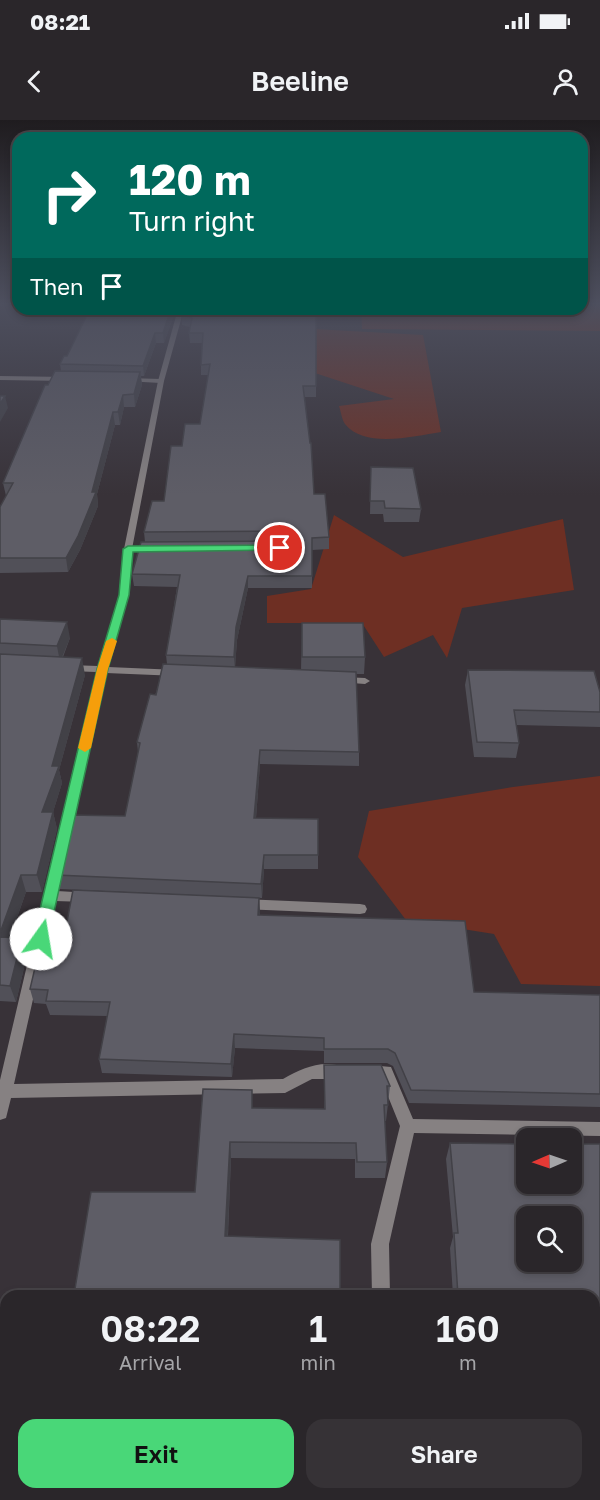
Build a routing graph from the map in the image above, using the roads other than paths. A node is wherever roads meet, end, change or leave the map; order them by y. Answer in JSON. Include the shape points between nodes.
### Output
{"nodes":[{"id":1,"x":165,"y":366,"type":"edge"},
{"id":2,"x":0,"y":378,"type":"edge"},
{"id":3,"x":81,"y":380,"type":"edge"},
{"id":4,"x":115,"y":380,"type":"edge"},
{"id":5,"x":161,"y":381,"type":"junction"},
{"id":6,"x":57,"y":667,"type":"edge"},
{"id":7,"x":102,"y":669,"type":"junction"},
{"id":8,"x":186,"y":673,"type":"edge"},
{"id":9,"x":329,"y":679,"type":"edge"},
{"id":10,"x":365,"y":681,"type":"dead end"},
{"id":11,"x":51,"y":896,"type":"junction"},
{"id":12,"x":99,"y":898,"type":"edge"},
{"id":13,"x":229,"y":904,"type":"edge"},
{"id":14,"x":360,"y":909,"type":"dead end"},
{"id":15,"x":5,"y":1091,"type":"junction"},
{"id":16,"x":0,"y":1113,"type":"edge"},
{"id":17,"x":408,"y":1126,"type":"junction"},
{"id":18,"x":600,"y":1129,"type":"edge"},
{"id":19,"x":381,"y":1290,"type":"edge"}],
"edges":[{"from":1,"to":5,"type":"street"},
{"from":2,"to":3,"type":"street"},
{"from":4,"to":5,"type":"street"},
{"from":5,"to":7,"type":"street","via":[[134,549]]},
{"from":6,"to":7,"type":"street"},
{"from":7,"to":8,"type":"street"},
{"from":7,"to":11,"type":"street"},
{"from":9,"to":10,"type":"street"},
{"from":11,"to":12,"type":"street"},
{"from":11,"to":15,"type":"street"},
{"from":13,"to":14,"type":"street"},
{"from":15,"to":16,"type":"street"},
{"from":15,"to":17,"type":"street","via":[[285,1086],[310,1072],[386,1072]]},
{"from":17,"to":18,"type":"street"},
{"from":17,"to":19,"type":"street","via":[[380,1244]]}]}
